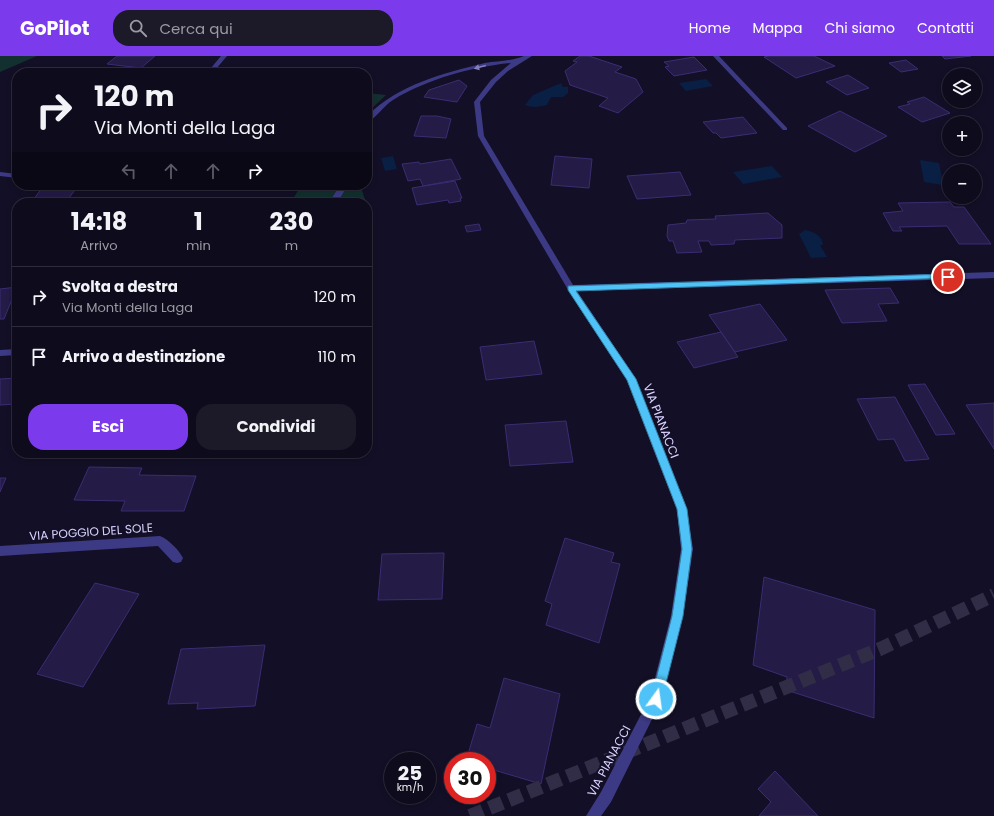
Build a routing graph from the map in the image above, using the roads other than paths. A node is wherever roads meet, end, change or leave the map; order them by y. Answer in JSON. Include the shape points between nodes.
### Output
{"nodes":[{"id":1,"x":224,"y":56,"type":"edge"},
{"id":2,"x":529,"y":56,"type":"edge"},
{"id":3,"x":716,"y":56,"type":"edge"},
{"id":4,"x":518,"y":60,"type":"junction"},
{"id":5,"x":214,"y":68,"type":"dead end"},
{"id":6,"x":372,"y":115,"type":"edge"},
{"id":7,"x":785,"y":129,"type":"dead end"},
{"id":8,"x":0,"y":174,"type":"edge"},
{"id":9,"x":12,"y":175,"type":"edge"},
{"id":10,"x":994,"y":275,"type":"edge"},
{"id":11,"x":570,"y":288,"type":"junction"},
{"id":12,"x":12,"y":352,"type":"edge"},
{"id":13,"x":0,"y":353,"type":"edge"},
{"id":14,"x":0,"y":551,"type":"edge"},
{"id":15,"x":177,"y":558,"type":"dead end"},
{"id":16,"x":593,"y":816,"type":"edge"}],
"edges":[{"from":1,"to":5,"type":"street"},
{"from":2,"to":4,"type":"street","name":"VIA PIANACCI"},
{"from":3,"to":7,"type":"street"},
{"from":4,"to":6,"type":"street","one_way":true,"via":[[501,61],[421,83],[388,100]]},
{"from":4,"to":11,"type":"street","name":"VIA PIANACCI","via":[[494,78],[477,102],[481,136]]},
{"from":8,"to":9,"type":"street"},
{"from":10,"to":11,"type":"street"},
{"from":11,"to":16,"type":"street","name":"VIA PIANACCI","via":[[631,379],[682,509],[687,549],[678,616],[656,699],[606,797]]},
{"from":12,"to":13,"type":"street"},
{"from":14,"to":15,"type":"street","name":"VIA POGGIO DEL SOLE","via":[[160,541]]}]}
